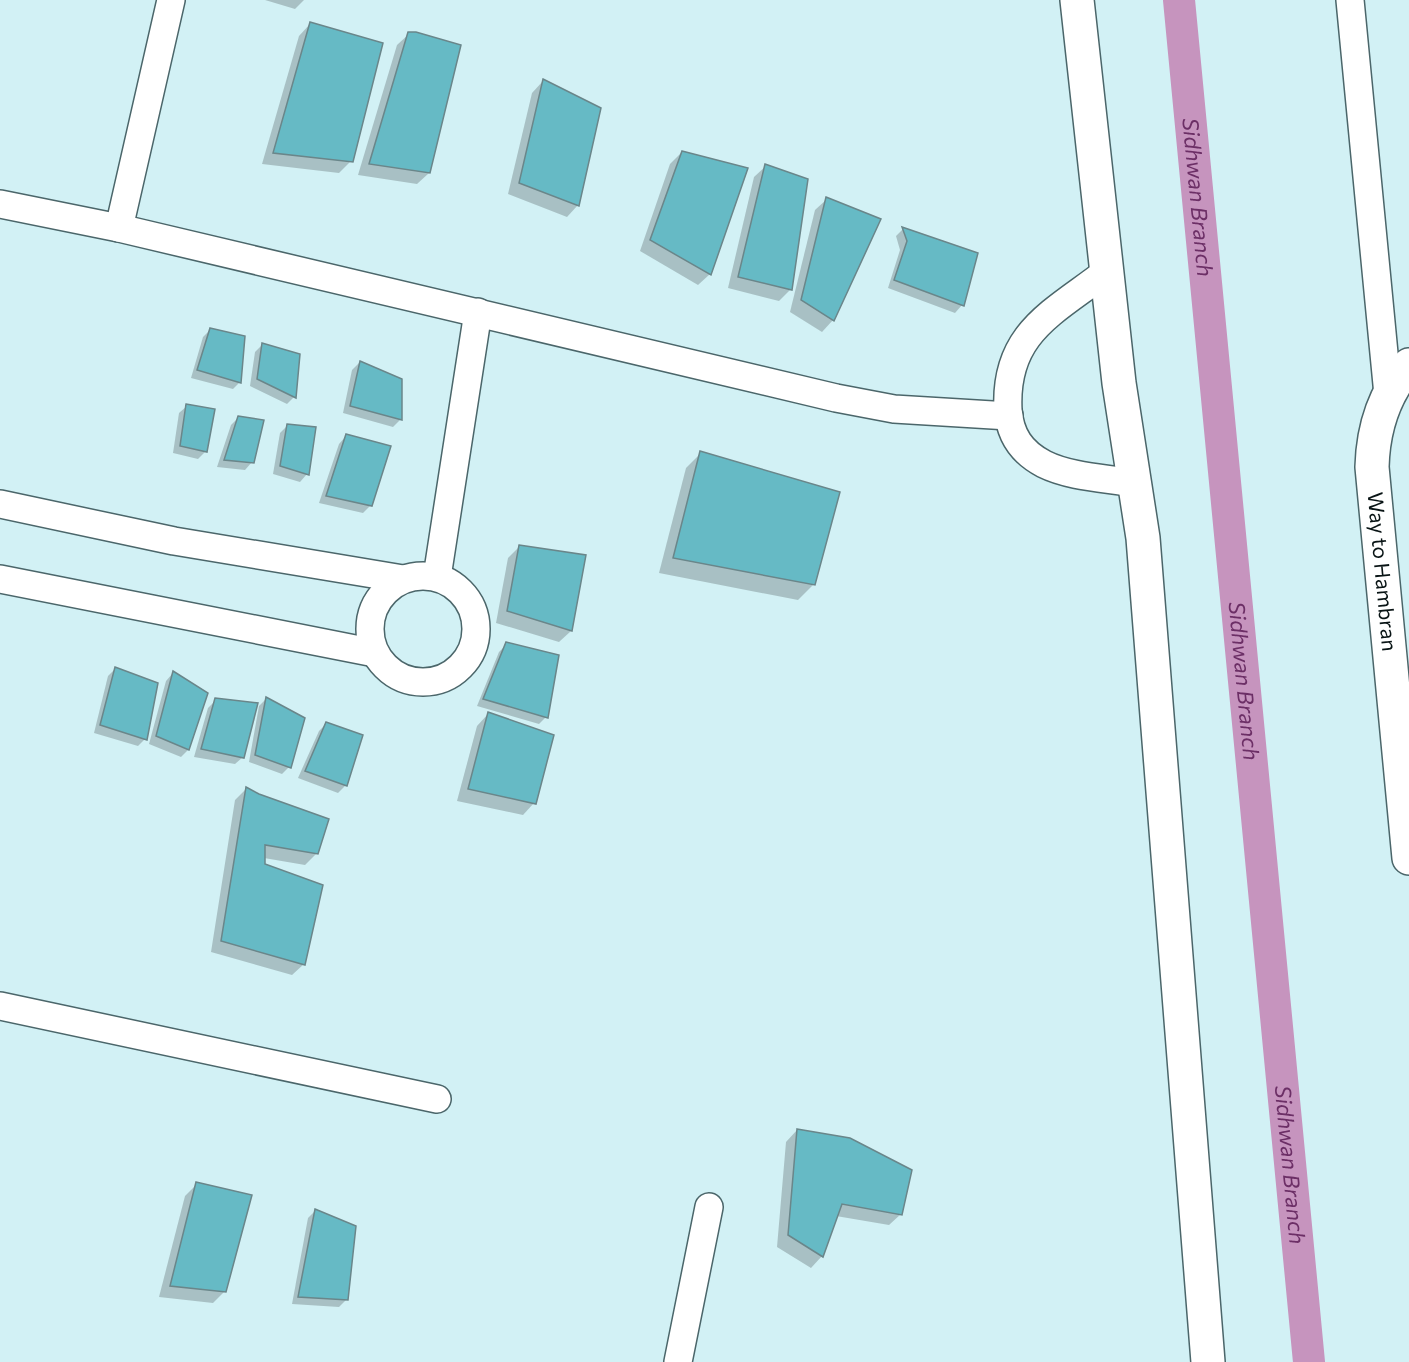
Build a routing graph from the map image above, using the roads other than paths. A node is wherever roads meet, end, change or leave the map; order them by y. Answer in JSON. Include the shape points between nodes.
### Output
{"nodes":[{"id":1,"x":171,"y":0,"type":"edge"},
{"id":2,"x":1077,"y":0,"type":"edge"},
{"id":3,"x":1350,"y":0,"type":"edge"},
{"id":4,"x":0,"y":204,"type":"edge"},
{"id":5,"x":119,"y":228,"type":"junction"},
{"id":6,"x":1107,"y":272,"type":"junction"},
{"id":7,"x":478,"y":312,"type":"junction"},
{"id":8,"x":1409,"y":365,"type":"edge"},
{"id":9,"x":1389,"y":395,"type":"junction"},
{"id":10,"x":1009,"y":416,"type":"junction"},
{"id":11,"x":1134,"y":483,"type":"junction"},
{"id":12,"x":0,"y":504,"type":"edge"},
{"id":13,"x":437,"y":577,"type":"junction"},
{"id":14,"x":0,"y":579,"type":"edge"},
{"id":15,"x":403,"y":579,"type":"junction"},
{"id":16,"x":375,"y":653,"type":"junction"},
{"id":17,"x":1409,"y":858,"type":"edge"},
{"id":18,"x":0,"y":1006,"type":"edge"},
{"id":19,"x":437,"y":1099,"type":"dead end"},
{"id":20,"x":709,"y":1207,"type":"dead end"},
{"id":21,"x":678,"y":1362,"type":"edge"},
{"id":22,"x":1208,"y":1362,"type":"edge"}],
"edges":[{"from":1,"to":5,"type":"street"},
{"from":2,"to":6,"type":"main road"},
{"from":3,"to":9,"type":"street"},
{"from":4,"to":5,"type":"street"},
{"from":5,"to":7,"type":"street"},
{"from":6,"to":10,"type":"street","via":[[1036,326],[1021,344],[1007,387]]},
{"from":6,"to":11,"type":"main road"},
{"from":7,"to":10,"type":"street","via":[[836,398],[894,409]]},
{"from":7,"to":13,"type":"street"},
{"from":8,"to":9,"type":"main road","name":"Way to Hambran"},
{"from":9,"to":17,"type":"main road","name":"Way to Hambran","via":[[1372,439],[1372,467]]},
{"from":10,"to":11,"type":"street","via":[[1012,433],[1021,447],[1046,465]]},
{"from":11,"to":22,"type":"main road","via":[[1143,538]]},
{"from":12,"to":15,"type":"street","via":[[174,541]]},
{"from":13,"to":15,"type":"street"},
{"from":13,"to":16,"type":"street","via":[[456,587],[470,603],[477,623],[475,645],[465,664],[448,677],[427,683],[406,681],[388,670]]},
{"from":14,"to":16,"type":"street"},
{"from":15,"to":16,"type":"street","via":[[377,602],[370,618]]},
{"from":18,"to":19,"type":"street"},
{"from":20,"to":21,"type":"street"}]}
